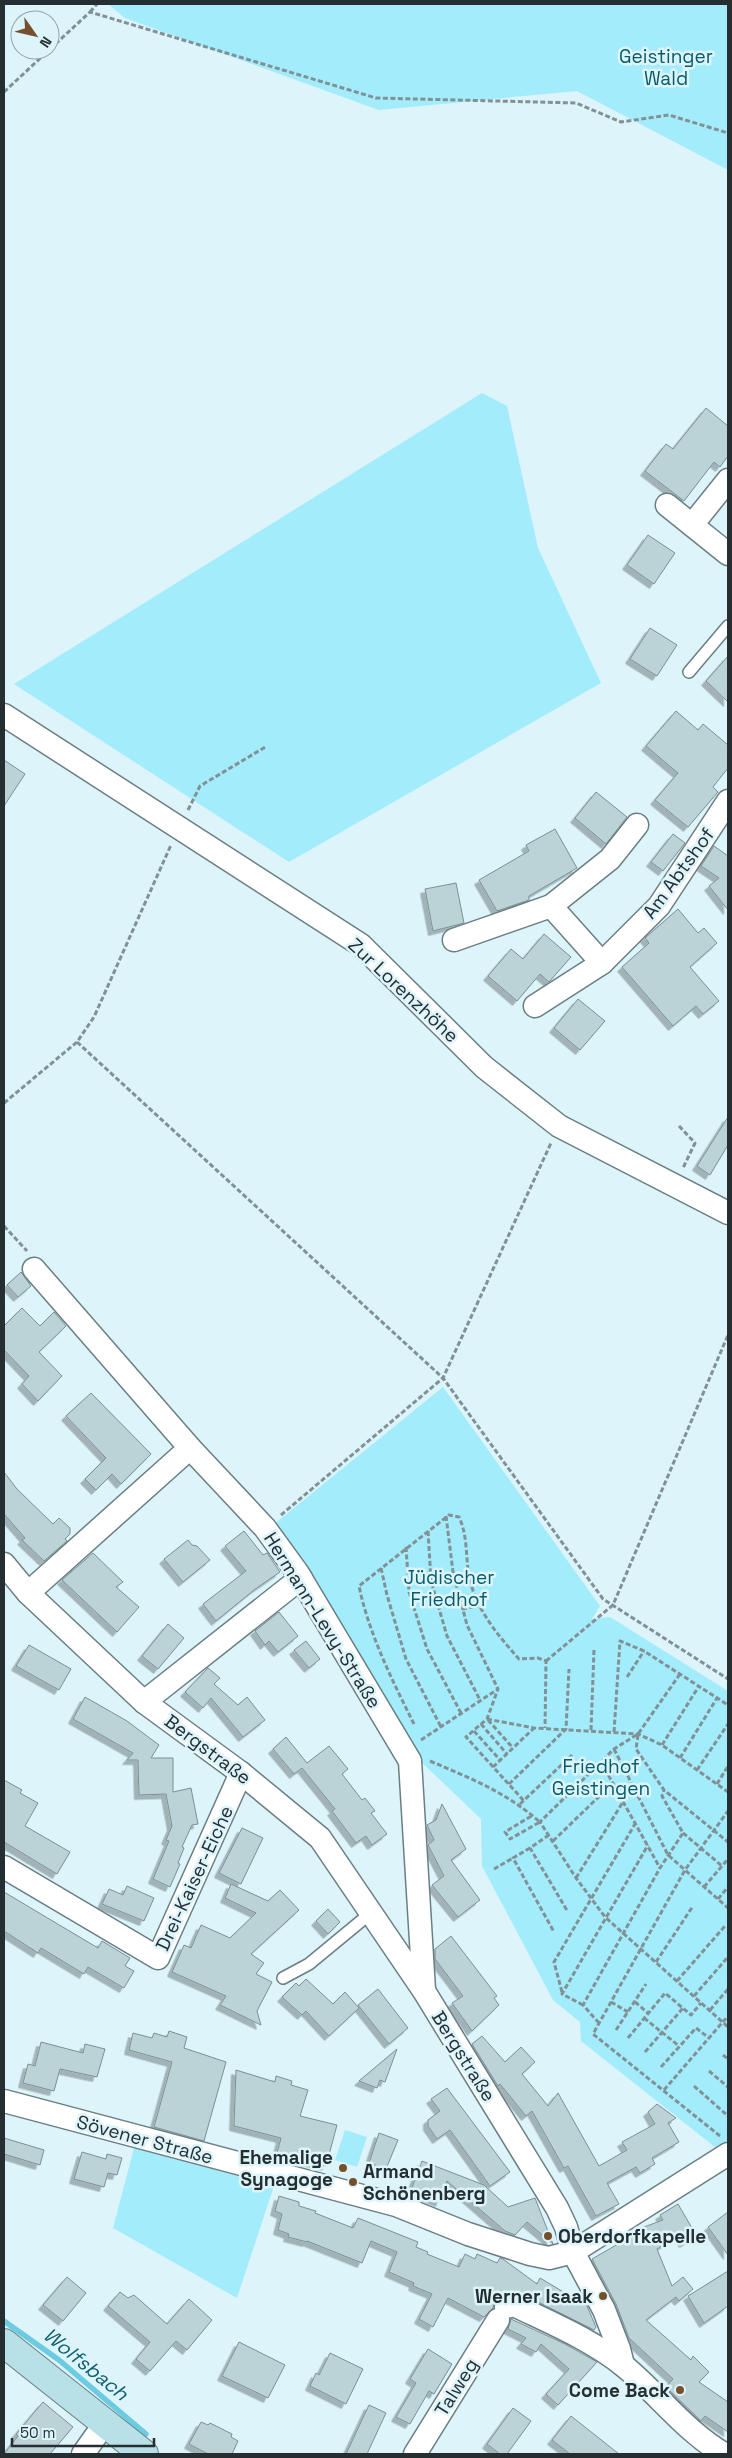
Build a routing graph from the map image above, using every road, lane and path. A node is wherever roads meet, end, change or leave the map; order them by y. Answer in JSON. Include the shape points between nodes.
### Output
{"nodes":[{"id":1,"x":97,"y":4,"type":"edge"},
{"id":2,"x":90,"y":12,"type":"junction"},
{"id":3,"x":60,"y":39,"type":"edge"},
{"id":4,"x":37,"y":60,"type":"edge"},
{"id":5,"x":4,"y":92,"type":"edge"},
{"id":6,"x":728,"y":133,"type":"edge"},
{"id":7,"x":728,"y":480,"type":"edge"},
{"id":8,"x":667,"y":505,"type":"dead end"},
{"id":9,"x":692,"y":525,"type":"junction"},
{"id":10,"x":728,"y":554,"type":"edge"},
{"id":11,"x":728,"y":626,"type":"edge"},
{"id":12,"x":689,"y":672,"type":"dead end"},
{"id":13,"x":4,"y":715,"type":"edge"},
{"id":14,"x":267,"y":746,"type":"dead end"},
{"id":15,"x":728,"y":801,"type":"edge"},
{"id":16,"x":636,"y":825,"type":"dead end"},
{"id":17,"x":178,"y":828,"type":"junction"},
{"id":18,"x":551,"y":906,"type":"junction"},
{"id":19,"x":454,"y":940,"type":"dead end"},
{"id":20,"x":602,"y":963,"type":"junction"},
{"id":21,"x":535,"y":1006,"type":"dead end"},
{"id":22,"x":77,"y":1042,"type":"junction"},
{"id":23,"x":4,"y":1103,"type":"edge"},
{"id":24,"x":559,"y":1126,"type":"junction"},
{"id":25,"x":679,"y":1126,"type":"dead end"},
{"id":26,"x":674,"y":1185,"type":"junction"},
{"id":27,"x":728,"y":1213,"type":"edge"},
{"id":28,"x":4,"y":1226,"type":"edge"},
{"id":29,"x":34,"y":1269,"type":"joint"},
{"id":30,"x":728,"y":1335,"type":"edge"},
{"id":31,"x":443,"y":1378,"type":"junction"},
{"id":32,"x":190,"y":1448,"type":"junction"},
{"id":33,"x":446,"y":1516,"type":"junction"},
{"id":34,"x":265,"y":1528,"type":"junction"},
{"id":35,"x":428,"y":1531,"type":"junction"},
{"id":36,"x":406,"y":1547,"type":"junction"},
{"id":37,"x":4,"y":1564,"type":"edge"},
{"id":38,"x":381,"y":1568,"type":"junction"},
{"id":39,"x":301,"y":1578,"type":"junction"},
{"id":40,"x":28,"y":1593,"type":"junction"},
{"id":41,"x":613,"y":1605,"type":"junction"},
{"id":42,"x":478,"y":1606,"type":"junction"},
{"id":43,"x":462,"y":1609,"type":"junction"},
{"id":44,"x":594,"y":1650,"type":"dead end"},
{"id":45,"x":644,"y":1651,"type":"junction"},
{"id":46,"x":546,"y":1661,"type":"junction"},
{"id":47,"x":569,"y":1669,"type":"dead end"},
{"id":48,"x":680,"y":1674,"type":"junction"},
{"id":49,"x":627,"y":1677,"type":"dead end"},
{"id":50,"x":728,"y":1679,"type":"edge"},
{"id":51,"x":699,"y":1686,"type":"junction"},
{"id":52,"x":498,"y":1689,"type":"junction"},
{"id":53,"x":717,"y":1698,"type":"junction"},
{"id":54,"x":480,"y":1700,"type":"junction"},
{"id":55,"x":144,"y":1702,"type":"junction"},
{"id":56,"x":728,"y":1705,"type":"edge"},
{"id":57,"x":461,"y":1713,"type":"junction"},
{"id":58,"x":487,"y":1719,"type":"junction"},
{"id":59,"x":481,"y":1724,"type":"junction"},
{"id":60,"x":728,"y":1724,"type":"edge"},
{"id":61,"x":441,"y":1726,"type":"junction"},
{"id":62,"x":534,"y":1728,"type":"junction"},
{"id":63,"x":545,"y":1728,"type":"junction"},
{"id":64,"x":566,"y":1729,"type":"junction"},
{"id":65,"x":591,"y":1730,"type":"junction"},
{"id":66,"x":474,"y":1731,"type":"junction"},
{"id":67,"x":614,"y":1732,"type":"junction"},
{"id":68,"x":638,"y":1734,"type":"junction"},
{"id":69,"x":422,"y":1740,"type":"junction"},
{"id":70,"x":417,"y":1743,"type":"dead end"},
{"id":71,"x":662,"y":1745,"type":"junction"},
{"id":72,"x":513,"y":1748,"type":"junction"},
{"id":73,"x":614,"y":1749,"type":"junction"},
{"id":74,"x":507,"y":1754,"type":"junction"},
{"id":75,"x":572,"y":1755,"type":"dead end"},
{"id":76,"x":422,"y":1758,"type":"dead end"},
{"id":77,"x":680,"y":1758,"type":"junction"},
{"id":78,"x":500,"y":1760,"type":"junction"},
{"id":79,"x":601,"y":1762,"type":"junction"},
{"id":80,"x":728,"y":1766,"type":"edge"},
{"id":81,"x":494,"y":1767,"type":"junction"},
{"id":82,"x":697,"y":1770,"type":"junction"},
{"id":83,"x":242,"y":1773,"type":"junction"},
{"id":84,"x":613,"y":1783,"type":"junction"},
{"id":85,"x":509,"y":1784,"type":"junction"},
{"id":86,"x":717,"y":1784,"type":"junction"},
{"id":87,"x":664,"y":1790,"type":"junction"},
{"id":88,"x":728,"y":1792,"type":"edge"},
{"id":89,"x":524,"y":1801,"type":"junction"},
{"id":90,"x":624,"y":1802,"type":"junction"},
{"id":91,"x":520,"y":1804,"type":"junction"},
{"id":92,"x":728,"y":1811,"type":"edge"},
{"id":93,"x":533,"y":1816,"type":"junction"},
{"id":94,"x":540,"y":1822,"type":"junction"},
{"id":95,"x":635,"y":1824,"type":"junction"},
{"id":96,"x":714,"y":1829,"type":"junction"},
{"id":97,"x":683,"y":1833,"type":"junction"},
{"id":98,"x":549,"y":1835,"type":"junction"},
{"id":99,"x":553,"y":1841,"type":"junction"},
{"id":100,"x":728,"y":1842,"type":"edge"},
{"id":101,"x":648,"y":1845,"type":"junction"},
{"id":102,"x":700,"y":1846,"type":"junction"},
{"id":103,"x":530,"y":1848,"type":"junction"},
{"id":104,"x":668,"y":1855,"type":"junction"},
{"id":105,"x":513,"y":1858,"type":"junction"},
{"id":106,"x":728,"y":1859,"type":"edge"},
{"id":107,"x":722,"y":1866,"type":"junction"},
{"id":108,"x":4,"y":1867,"type":"edge"},
{"id":109,"x":660,"y":1868,"type":"junction"},
{"id":110,"x":494,"y":1869,"type":"dead end"},
{"id":111,"x":685,"y":1870,"type":"junction"},
{"id":112,"x":576,"y":1878,"type":"junction"},
{"id":113,"x":704,"y":1887,"type":"junction"},
{"id":114,"x":728,"y":1887,"type":"edge"},
{"id":115,"x":591,"y":1898,"type":"junction"},
{"id":116,"x":718,"y":1899,"type":"junction"},
{"id":117,"x":693,"y":1906,"type":"dead end"},
{"id":118,"x":728,"y":1908,"type":"edge"},
{"id":119,"x":372,"y":1912,"type":"junction"},
{"id":120,"x":568,"y":1912,"type":"dead end"},
{"id":121,"x":606,"y":1917,"type":"junction"},
{"id":122,"x":725,"y":1926,"type":"dead end"},
{"id":123,"x":554,"y":1932,"type":"dead end"},
{"id":124,"x":623,"y":1933,"type":"junction"},
{"id":125,"x":641,"y":1949,"type":"junction"},
{"id":126,"x":728,"y":1957,"type":"edge"},
{"id":127,"x":656,"y":1962,"type":"junction"},
{"id":128,"x":284,"y":1978,"type":"dead end"},
{"id":129,"x":677,"y":1981,"type":"junction"},
{"id":130,"x":646,"y":1984,"type":"dead end"},
{"id":131,"x":728,"y":1989,"type":"edge"},
{"id":132,"x":424,"y":1991,"type":"junction"},
{"id":133,"x":562,"y":1994,"type":"junction"},
{"id":134,"x":694,"y":1996,"type":"junction"},
{"id":135,"x":611,"y":2002,"type":"junction"},
{"id":136,"x":635,"y":2002,"type":"junction"},
{"id":137,"x":701,"y":2003,"type":"junction"},
{"id":138,"x":583,"y":2005,"type":"junction"},
{"id":139,"x":683,"y":2008,"type":"junction"},
{"id":140,"x":710,"y":2010,"type":"junction"},
{"id":141,"x":628,"y":2012,"type":"junction"},
{"id":142,"x":648,"y":2013,"type":"junction"},
{"id":143,"x":728,"y":2016,"type":"edge"},
{"id":144,"x":644,"y":2018,"type":"junction"},
{"id":145,"x":723,"y":2022,"type":"junction"},
{"id":146,"x":599,"y":2023,"type":"junction"},
{"id":147,"x":728,"y":2027,"type":"edge"},
{"id":148,"x":616,"y":2030,"type":"dead end"},
{"id":149,"x":662,"y":2032,"type":"junction"},
{"id":150,"x":628,"y":2038,"type":"dead end"},
{"id":151,"x":709,"y":2038,"type":"junction"},
{"id":152,"x":679,"y":2046,"type":"junction"},
{"id":153,"x":645,"y":2052,"type":"dead end"},
{"id":154,"x":723,"y":2055,"type":"dead end"},
{"id":155,"x":728,"y":2059,"type":"edge"},
{"id":156,"x":661,"y":2067,"type":"dead end"},
{"id":157,"x":709,"y":2071,"type":"dead end"},
{"id":158,"x":694,"y":2086,"type":"dead end"},
{"id":159,"x":728,"y":2087,"type":"edge"},
{"id":160,"x":664,"y":2090,"type":"junction"},
{"id":161,"x":4,"y":2101,"type":"edge"},
{"id":162,"x":728,"y":2116,"type":"edge"},
{"id":163,"x":726,"y":2147,"type":"edge"},
{"id":164,"x":573,"y":2252,"type":"junction"},
{"id":165,"x":4,"y":2343,"type":"edge"},
{"id":166,"x":623,"y":2365,"type":"junction"},
{"id":167,"x":105,"y":2423,"type":"junction"},
{"id":168,"x":709,"y":2450,"type":"edge"},
{"id":169,"x":82,"y":2454,"type":"edge"},
{"id":170,"x":144,"y":2454,"type":"edge"},
{"id":171,"x":415,"y":2454,"type":"edge"}],
"edges":[{"from":1,"to":2,"type":"path"},
{"from":2,"to":3,"type":"path"},
{"from":2,"to":6,"type":"path","via":[[376,98],[576,102],[622,122],[669,115]]},
{"from":4,"to":5,"type":"path"},
{"from":7,"to":9,"type":"street"},
{"from":8,"to":9,"type":"street"},
{"from":9,"to":10,"type":"street"},
{"from":11,"to":12,"type":"lane"},
{"from":13,"to":17,"type":"street","name":"Zur Lorenzhöhe"},
{"from":14,"to":17,"type":"path","via":[[200,786]]},
{"from":15,"to":20,"type":"street","name":"Am Abtshof","via":[[659,906]]},
{"from":16,"to":18,"type":"street","via":[[610,859]]},
{"from":17,"to":22,"type":"path","via":[[94,1017]]},
{"from":17,"to":24,"type":"street","name":"Zur Lorenzhöhe","via":[[361,945],[484,1067]]},
{"from":18,"to":19,"type":"street"},
{"from":18,"to":20,"type":"street"},
{"from":20,"to":21,"type":"street","name":"Am Abtshof"},
{"from":22,"to":23,"type":"path"},
{"from":22,"to":31,"type":"path"},
{"from":24,"to":26,"type":"street","name":"Zur Lorenzhöhe"},
{"from":24,"to":31,"type":"path"},
{"from":25,"to":26,"type":"path","via":[[695,1143]]},
{"from":26,"to":27,"type":"street","name":"Zur Lorenzhöhe"},
{"from":28,"to":29,"type":"path","via":[[33,1258]]},
{"from":29,"to":32,"type":"street","name":"Hermann-Levy-Straße"},
{"from":30,"to":41,"type":"path"},
{"from":31,"to":34,"type":"path"},
{"from":31,"to":41,"type":"path","via":[[603,1599]]},
{"from":32,"to":34,"type":"street","name":"Hermann-Levy-Straße"},
{"from":32,"to":40,"type":"street"},
{"from":33,"to":35,"type":"path"},
{"from":33,"to":42,"type":"path","via":[[460,1517],[464,1526],[468,1572]]},
{"from":33,"to":43,"type":"path","via":[[453,1572]]},
{"from":34,"to":39,"type":"street","name":"Hermann-Levy-Straße"},
{"from":35,"to":36,"type":"path"},
{"from":35,"to":54,"type":"path","via":[[431,1581],[447,1636]]},
{"from":36,"to":38,"type":"path"},
{"from":36,"to":57,"type":"path","via":[[409,1592],[427,1649]]},
{"from":37,"to":40,"type":"street","name":"Bergstraße"},
{"from":38,"to":61,"type":"path","via":[[406,1659]]},
{"from":38,"to":69,"type":"path","via":[[359,1586],[362,1601],[386,1669]]},
{"from":39,"to":55,"type":"street","name":"Bergstraße"},
{"from":39,"to":132,"type":"street","name":"Hermann-Levy-Straße","via":[[410,1761]]},
{"from":40,"to":55,"type":"street","name":"Bergstraße"},
{"from":41,"to":46,"type":"path"},
{"from":41,"to":50,"type":"path"},
{"from":42,"to":43,"type":"path"},
{"from":42,"to":46,"type":"path","via":[[519,1659]]},
{"from":43,"to":52,"type":"path","via":[[466,1625]]},
{"from":44,"to":65,"type":"path"},
{"from":45,"to":48,"type":"path"},
{"from":45,"to":49,"type":"path"},
{"from":45,"to":67,"type":"path","via":[[620,1641]]},
{"from":46,"to":63,"type":"path"},
{"from":47,"to":64,"type":"path"},
{"from":48,"to":51,"type":"path"},
{"from":48,"to":68,"type":"path"},
{"from":51,"to":53,"type":"path"},
{"from":51,"to":71,"type":"path"},
{"from":52,"to":54,"type":"path"},
{"from":52,"to":58,"type":"path"},
{"from":53,"to":56,"type":"path"},
{"from":53,"to":77,"type":"path"},
{"from":54,"to":57,"type":"path"},
{"from":55,"to":83,"type":"street","name":"Bergstraße"},
{"from":57,"to":61,"type":"path"},
{"from":58,"to":59,"type":"path"},
{"from":58,"to":62,"type":"path"},
{"from":58,"to":72,"type":"path"},
{"from":59,"to":66,"type":"path"},
{"from":59,"to":74,"type":"path"},
{"from":60,"to":82,"type":"path"},
{"from":61,"to":69,"type":"path"},
{"from":62,"to":63,"type":"path"},
{"from":62,"to":72,"type":"path"},
{"from":63,"to":64,"type":"path"},
{"from":64,"to":65,"type":"path"},
{"from":64,"to":85,"type":"path"},
{"from":65,"to":67,"type":"path"},
{"from":66,"to":78,"type":"path"},
{"from":66,"to":81,"type":"path","via":[[466,1737]]},
{"from":67,"to":68,"type":"path"},
{"from":68,"to":71,"type":"path"},
{"from":68,"to":73,"type":"path"},
{"from":68,"to":87,"type":"path","via":[[636,1749]]},
{"from":69,"to":70,"type":"path"},
{"from":71,"to":77,"type":"path"},
{"from":72,"to":74,"type":"path"},
{"from":73,"to":79,"type":"path"},
{"from":73,"to":104,"type":"path"},
{"from":74,"to":78,"type":"path"},
{"from":75,"to":89,"type":"path"},
{"from":76,"to":91,"type":"path","via":[[501,1792]]},
{"from":77,"to":82,"type":"path"},
{"from":78,"to":81,"type":"path"},
{"from":79,"to":84,"type":"path"},
{"from":79,"to":94,"type":"path"},
{"from":80,"to":86,"type":"path"},
{"from":81,"to":85,"type":"path"},
{"from":82,"to":86,"type":"path"},
{"from":83,"to":108,"type":"street","name":"Drei-Kaiser-Eiche","via":[[158,1958]]},
{"from":83,"to":119,"type":"street","name":"Bergstraße","via":[[320,1838]]},
{"from":84,"to":90,"type":"path"},
{"from":84,"to":99,"type":"path"},
{"from":85,"to":89,"type":"path"},
{"from":86,"to":88,"type":"path"},
{"from":87,"to":96,"type":"path"},
{"from":87,"to":97,"type":"path","via":[[662,1796]]},
{"from":89,"to":91,"type":"path"},
{"from":90,"to":95,"type":"path"},
{"from":90,"to":112,"type":"path"},
{"from":91,"to":93,"type":"path"},
{"from":92,"to":96,"type":"path"},
{"from":93,"to":94,"type":"path"},
{"from":93,"to":94,"type":"path","via":[[505,1832],[510,1839]]},
{"from":94,"to":98,"type":"path"},
{"from":95,"to":101,"type":"path"},
{"from":95,"to":115,"type":"path"},
{"from":96,"to":100,"type":"path"},
{"from":96,"to":102,"type":"path"},
{"from":97,"to":102,"type":"path"},
{"from":97,"to":104,"type":"path"},
{"from":98,"to":99,"type":"path"},
{"from":98,"to":103,"type":"path"},
{"from":99,"to":112,"type":"path"},
{"from":101,"to":109,"type":"path"},
{"from":101,"to":121,"type":"path"},
{"from":102,"to":107,"type":"path"},
{"from":102,"to":111,"type":"path"},
{"from":103,"to":105,"type":"path"},
{"from":103,"to":120,"type":"path"},
{"from":104,"to":109,"type":"path"},
{"from":104,"to":111,"type":"path"},
{"from":105,"to":110,"type":"path"},
{"from":105,"to":123,"type":"path"},
{"from":106,"to":107,"type":"path"},
{"from":107,"to":113,"type":"path"},
{"from":109,"to":124,"type":"path"},
{"from":111,"to":113,"type":"path"},
{"from":111,"to":125,"type":"path"},
{"from":112,"to":115,"type":"path"},
{"from":113,"to":116,"type":"path"},
{"from":114,"to":116,"type":"path"},
{"from":115,"to":121,"type":"path"},
{"from":115,"to":133,"type":"path","via":[[554,1962]]},
{"from":116,"to":118,"type":"path"},
{"from":117,"to":127,"type":"path"},
{"from":119,"to":128,"type":"lane","via":[[309,1964]]},
{"from":119,"to":132,"type":"street","name":"Bergstraße"},
{"from":121,"to":124,"type":"path"},
{"from":121,"to":133,"type":"path"},
{"from":122,"to":129,"type":"path"},
{"from":124,"to":125,"type":"path"},
{"from":124,"to":138,"type":"path"},
{"from":125,"to":127,"type":"path"},
{"from":125,"to":135,"type":"path"},
{"from":126,"to":134,"type":"path"},
{"from":127,"to":129,"type":"path"},
{"from":129,"to":134,"type":"path"},
{"from":130,"to":136,"type":"path"},
{"from":131,"to":140,"type":"path"},
{"from":132,"to":164,"type":"street","name":"Bergstraße","via":[[557,2208]]},
{"from":133,"to":138,"type":"path"},
{"from":134,"to":137,"type":"path"},
{"from":135,"to":141,"type":"path"},
{"from":135,"to":146,"type":"path"},
{"from":136,"to":141,"type":"path"},
{"from":136,"to":142,"type":"path"},
{"from":137,"to":139,"type":"path","via":[[691,2015]]},
{"from":137,"to":140,"type":"path"},
{"from":138,"to":146,"type":"path"},
{"from":139,"to":142,"type":"path","via":[[665,1993]]},
{"from":139,"to":149,"type":"path"},
{"from":140,"to":145,"type":"path"},
{"from":141,"to":148,"type":"path"},
{"from":142,"to":144,"type":"path"},
{"from":143,"to":145,"type":"path"},
{"from":144,"to":149,"type":"path"},
{"from":144,"to":150,"type":"path"},
{"from":145,"to":147,"type":"path"},
{"from":145,"to":151,"type":"path"},
{"from":146,"to":160,"type":"path","via":[[593,2034]]},
{"from":149,"to":152,"type":"path"},
{"from":149,"to":153,"type":"path"},
{"from":151,"to":152,"type":"path","via":[[696,2028]]},
{"from":151,"to":160,"type":"path"},
{"from":152,"to":156,"type":"path"},
{"from":154,"to":155,"type":"path"},
{"from":157,"to":159,"type":"path"},
{"from":158,"to":162,"type":"path"},
{"from":160,"to":163,"type":"path"},
{"from":161,"to":164,"type":"street","name":"Sövener Straße","via":[[396,2206],[530,2254],[549,2258]]},
{"from":163,"to":164,"type":"street","name":"Sövener Straße"},
{"from":164,"to":166,"type":"street","name":"Bergstraße","via":[[604,2310]]},
{"from":165,"to":167,"type":"main road"},
{"from":166,"to":168,"type":"street"},
{"from":166,"to":171,"type":"street","name":"Talweg","via":[[571,2332],[514,2305],[502,2314]]},
{"from":167,"to":169,"type":"street"},
{"from":167,"to":170,"type":"main road"}]}
